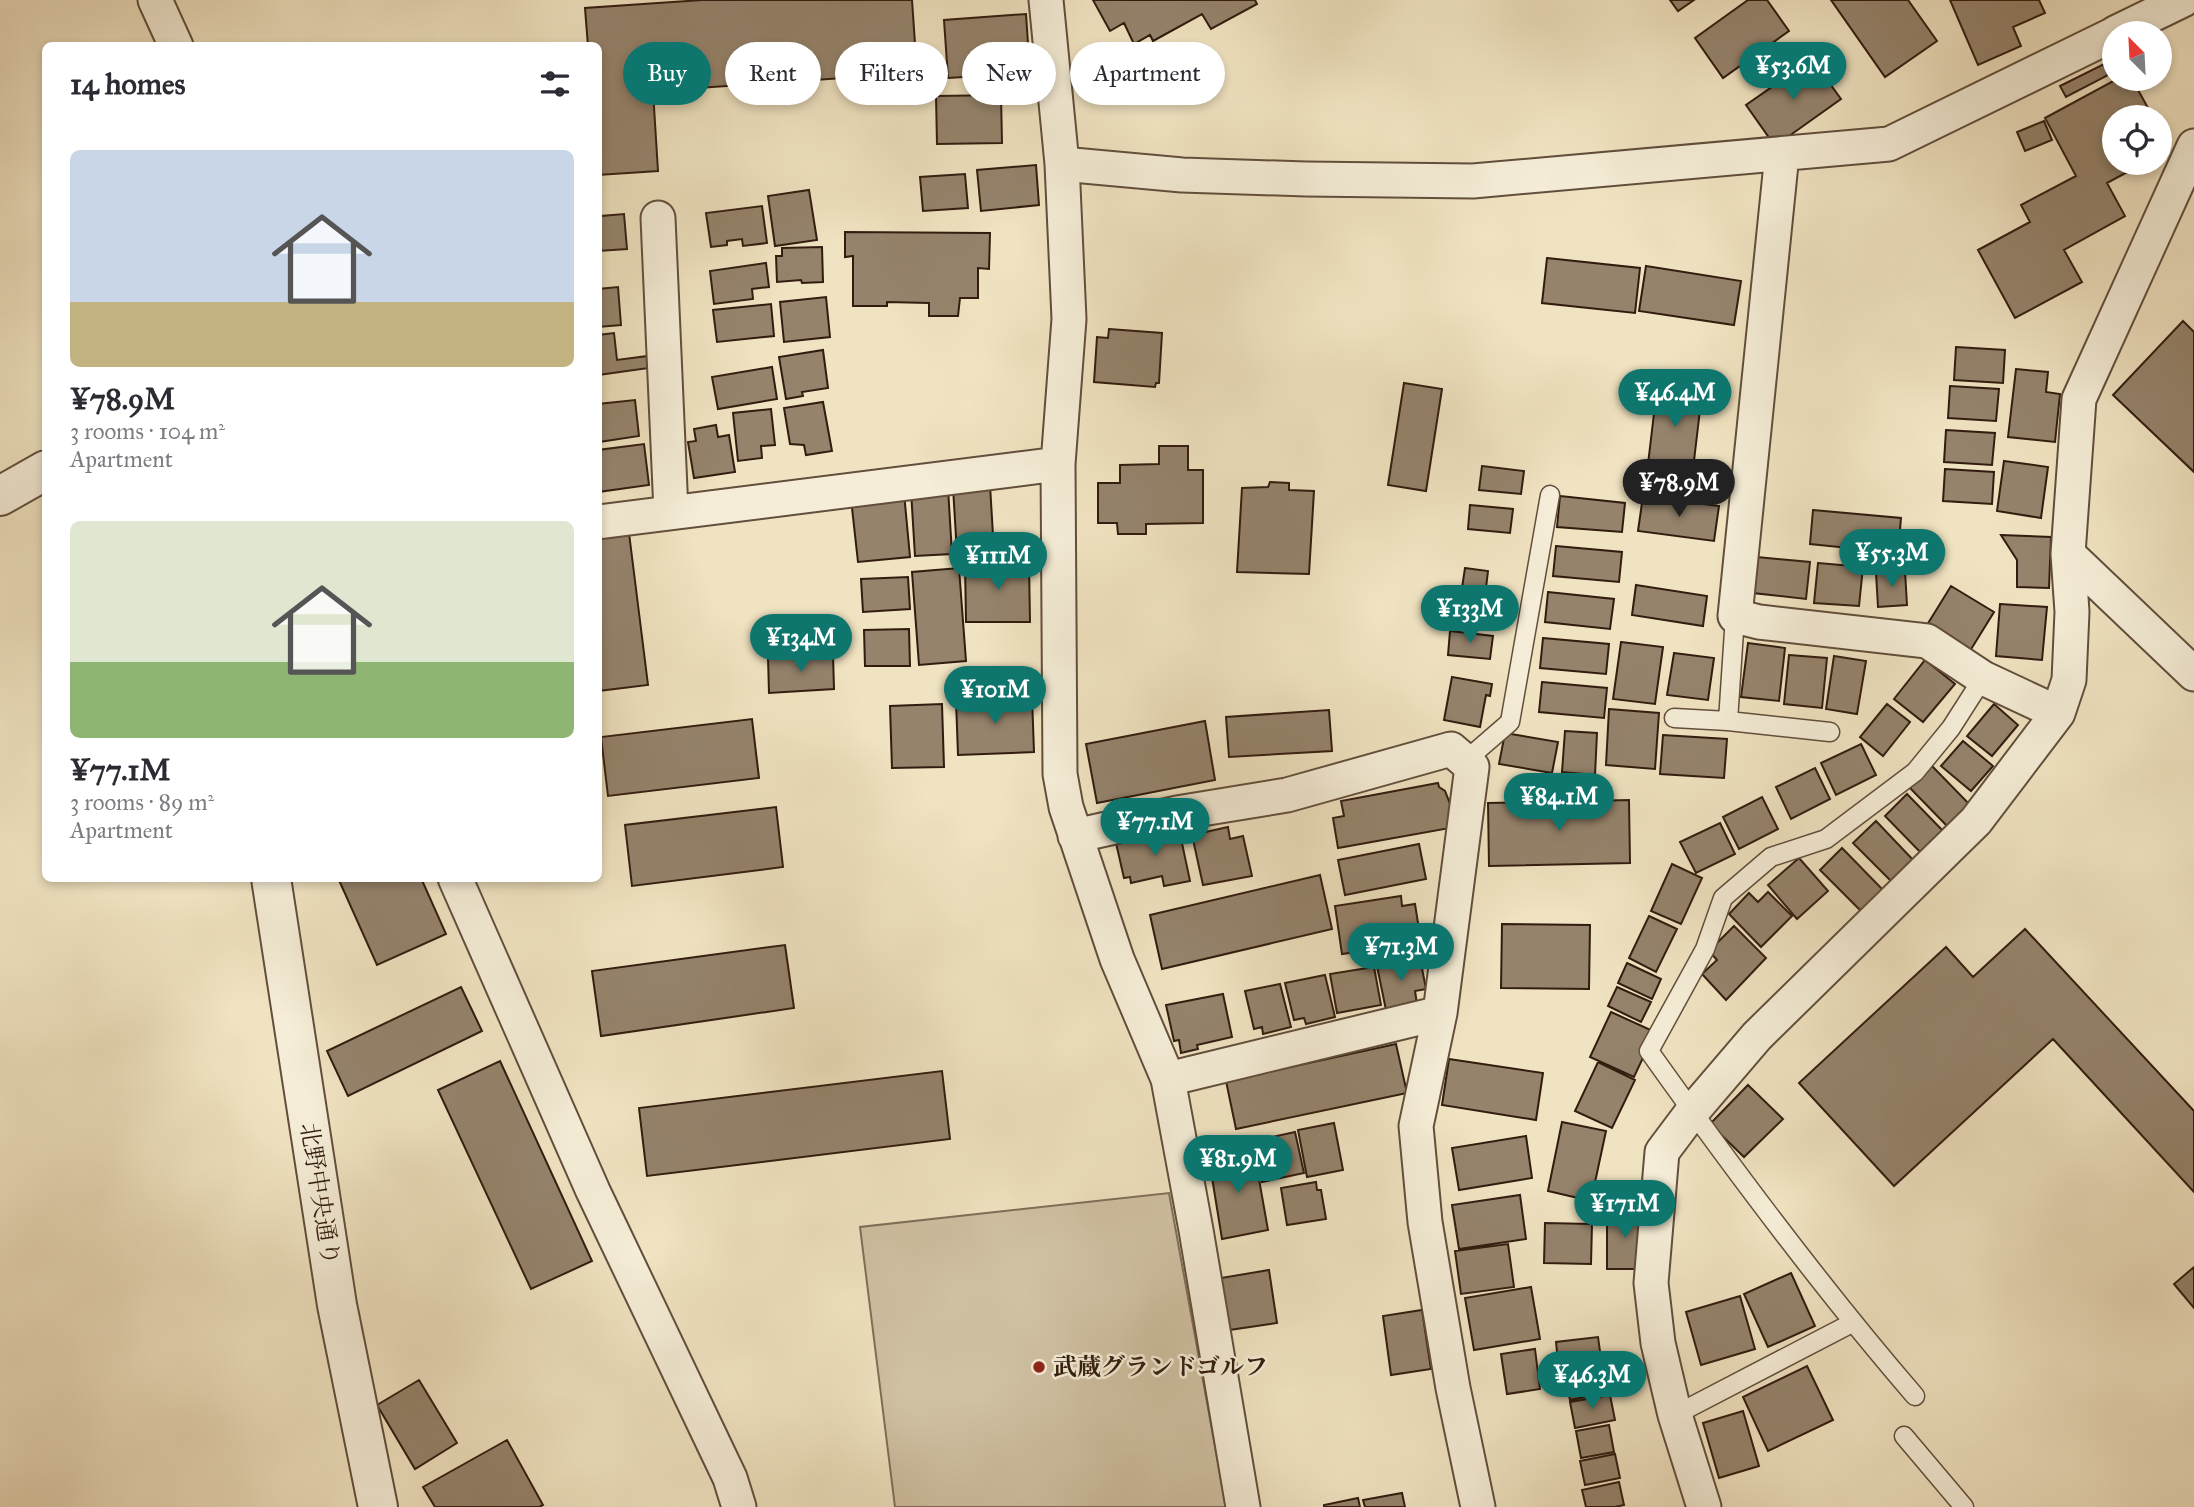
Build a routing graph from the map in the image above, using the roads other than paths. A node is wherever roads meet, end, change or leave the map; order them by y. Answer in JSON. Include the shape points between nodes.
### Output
{"nodes":[{"id":1,"x":155,"y":0,"type":"edge"},
{"id":2,"x":1046,"y":0,"type":"edge"},
{"id":3,"x":2183,"y":0,"type":"edge"},
{"id":4,"x":2141,"y":21,"type":"edge"},
{"id":5,"x":2102,"y":40,"type":"edge"},
{"id":6,"x":174,"y":42,"type":"edge"},
{"id":7,"x":2194,"y":146,"type":"edge"},
{"id":8,"x":1782,"y":155,"type":"junction"},
{"id":9,"x":1062,"y":164,"type":"junction"},
{"id":10,"x":658,"y":218,"type":"dead end"},
{"id":11,"x":1058,"y":464,"type":"junction"},
{"id":12,"x":42,"y":472,"type":"edge"},
{"id":13,"x":1550,"y":495,"type":"dead end"},
{"id":14,"x":0,"y":496,"type":"edge"},
{"id":15,"x":671,"y":512,"type":"junction"},
{"id":16,"x":602,"y":521,"type":"edge"},
{"id":17,"x":2068,"y":554,"type":"junction"},
{"id":18,"x":1735,"y":615,"type":"junction"},
{"id":19,"x":2194,"y":674,"type":"edge"},
{"id":20,"x":1983,"y":678,"type":"junction"},
{"id":21,"x":2058,"y":713,"type":"junction"},
{"id":22,"x":1674,"y":718,"type":"dead end"},
{"id":23,"x":1728,"y":721,"type":"junction"},
{"id":24,"x":1830,"y":732,"type":"dead end"},
{"id":25,"x":1465,"y":761,"type":"junction"},
{"id":26,"x":1075,"y":836,"type":"junction"},
{"id":27,"x":272,"y":882,"type":"edge"},
{"id":28,"x":457,"y":882,"type":"edge"},
{"id":29,"x":1440,"y":1013,"type":"junction"},
{"id":30,"x":1168,"y":1079,"type":"junction"},
{"id":31,"x":1692,"y":1112,"type":"junction"},
{"id":32,"x":1852,"y":1323,"type":"junction"},
{"id":33,"x":1915,"y":1396,"type":"dead end"},
{"id":34,"x":1675,"y":1415,"type":"junction"},
{"id":35,"x":1904,"y":1436,"type":"dead end"},
{"id":36,"x":378,"y":1507,"type":"edge"},
{"id":37,"x":739,"y":1507,"type":"edge"},
{"id":38,"x":1243,"y":1507,"type":"edge"},
{"id":39,"x":1478,"y":1507,"type":"edge"},
{"id":40,"x":1704,"y":1507,"type":"edge"},
{"id":41,"x":1964,"y":1507,"type":"edge"}],
"edges":[{"from":1,"to":6,"type":"street"},
{"from":2,"to":9,"type":"street"},
{"from":3,"to":4,"type":"street"},
{"from":5,"to":8,"type":"street","via":[[1889,144]]},
{"from":7,"to":17,"type":"street","via":[[2079,399]]},
{"from":8,"to":9,"type":"street","via":[[1473,181],[1237,177]]},
{"from":8,"to":18,"type":"street"},
{"from":9,"to":11,"type":"street","via":[[1069,319]]},
{"from":10,"to":15,"type":"street"},
{"from":11,"to":15,"type":"street"},
{"from":11,"to":26,"type":"street","via":[[1060,774]]},
{"from":12,"to":14,"type":"street"},
{"from":13,"to":25,"type":"lane","via":[[1510,722]]},
{"from":15,"to":16,"type":"street"},
{"from":17,"to":19,"type":"street"},
{"from":17,"to":21,"type":"street","via":[[2072,612],[2069,680]]},
{"from":18,"to":20,"type":"street","via":[[1759,622],[1927,640]]},
{"from":18,"to":23,"type":"lane"},
{"from":20,"to":21,"type":"street"},
{"from":20,"to":31,"type":"lane","via":[[1915,772],[1826,839],[1771,857],[1723,898],[1705,949],[1649,1051]]},
{"from":21,"to":31,"type":"street","via":[[1976,821],[1757,1036]]},
{"from":22,"to":23,"type":"lane"},
{"from":23,"to":24,"type":"lane"},
{"from":25,"to":26,"type":"street","via":[[1451,749],[1287,795]]},
{"from":25,"to":29,"type":"street","via":[[1472,767]]},
{"from":26,"to":30,"type":"street","via":[[1117,959]]},
{"from":27,"to":36,"type":"street","name":"北野中央通り","via":[[337,1305]]},
{"from":28,"to":37,"type":"street","via":[[593,1191],[730,1478]]},
{"from":29,"to":30,"type":"street"},
{"from":29,"to":39,"type":"street","via":[[1416,1126],[1425,1222]]},
{"from":30,"to":38,"type":"street"},
{"from":31,"to":32,"type":"lane"},
{"from":31,"to":34,"type":"street","via":[[1662,1152],[1651,1283],[1658,1343]]},
{"from":32,"to":33,"type":"lane"},
{"from":32,"to":34,"type":"lane"},
{"from":34,"to":40,"type":"street"},
{"from":35,"to":41,"type":"lane"}]}
